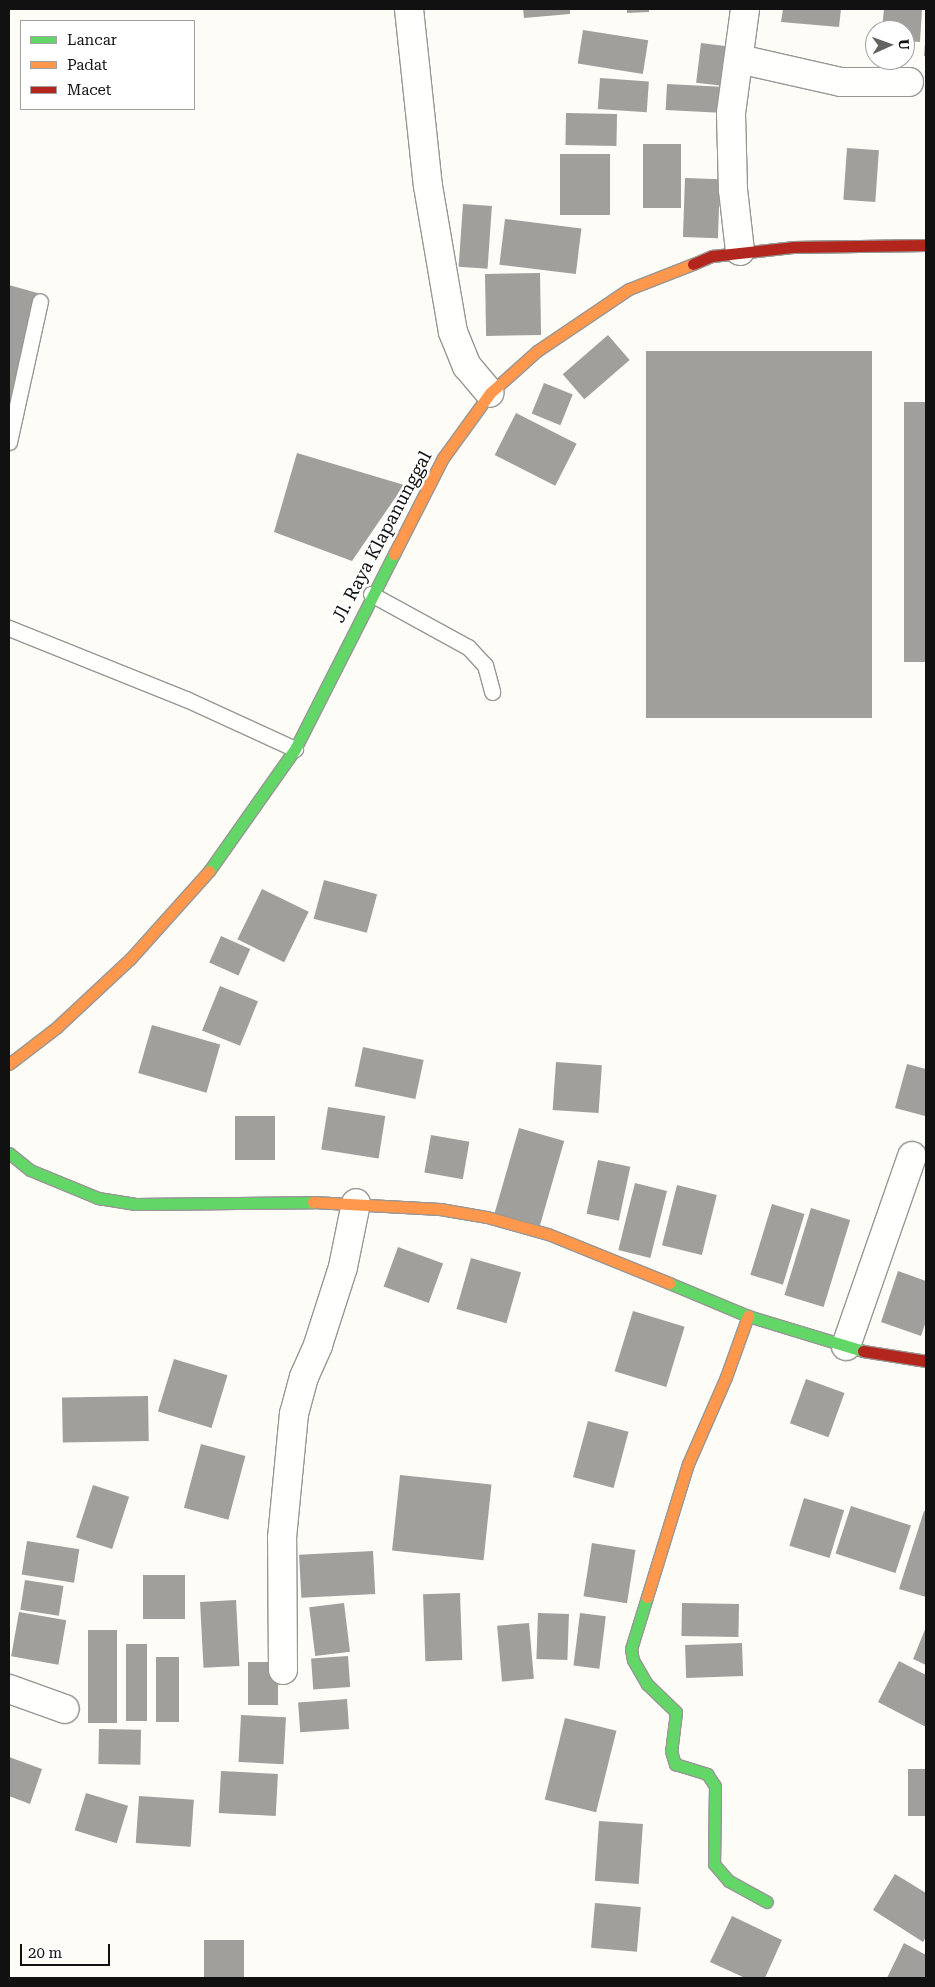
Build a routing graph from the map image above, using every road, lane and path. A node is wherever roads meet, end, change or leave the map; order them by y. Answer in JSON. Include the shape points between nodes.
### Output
{"nodes":[{"id":1,"x":409,"y":9,"type":"edge"},
{"id":2,"x":745,"y":9,"type":"edge"},
{"id":3,"x":739,"y":59,"type":"junction"},
{"id":4,"x":908,"y":82,"type":"dead end"},
{"id":5,"x":926,"y":244,"type":"edge"},
{"id":6,"x":740,"y":251,"type":"junction"},
{"id":7,"x":40,"y":301,"type":"dead end"},
{"id":8,"x":490,"y":393,"type":"junction"},
{"id":9,"x":9,"y":442,"type":"edge"},
{"id":10,"x":372,"y":594,"type":"junction"},
{"id":11,"x":9,"y":628,"type":"edge"},
{"id":12,"x":492,"y":692,"type":"dead end"},
{"id":13,"x":295,"y":749,"type":"junction"},
{"id":14,"x":9,"y":1064,"type":"edge"},
{"id":15,"x":9,"y":1153,"type":"edge"},
{"id":16,"x":912,"y":1156,"type":"dead end"},
{"id":17,"x":356,"y":1203,"type":"junction"},
{"id":18,"x":748,"y":1316,"type":"junction"},
{"id":19,"x":846,"y":1346,"type":"junction"},
{"id":20,"x":926,"y":1361,"type":"edge"},
{"id":21,"x":283,"y":1670,"type":"dead end"},
{"id":22,"x":9,"y":1689,"type":"edge"},
{"id":23,"x":65,"y":1709,"type":"dead end"},
{"id":24,"x":767,"y":1902,"type":"dead end"}],
"edges":[{"from":1,"to":8,"type":"street","via":[[428,186],[453,332],[467,366]]},
{"from":2,"to":3,"type":"street"},
{"from":3,"to":4,"type":"street","via":[[841,82]]},
{"from":3,"to":6,"type":"street","via":[[731,113],[733,190]]},
{"from":5,"to":6,"type":"street","name":"Jl. Raya Klapanunggal"},
{"from":6,"to":8,"type":"street","name":"Jl. Raya Klapanunggal","via":[[712,256],[629,289],[537,351]]},
{"from":7,"to":9,"type":"lane"},
{"from":8,"to":10,"type":"street","name":"Jl. Raya Klapanunggal","via":[[443,458]]},
{"from":10,"to":12,"type":"lane","via":[[468,647],[485,665]]},
{"from":10,"to":13,"type":"street","name":"Jl. Raya Klapanunggal"},
{"from":11,"to":13,"type":"lane","via":[[186,699]]},
{"from":13,"to":14,"type":"street","name":"Jl. Raya Klapanunggal","via":[[186,898],[130,959],[57,1027]]},
{"from":15,"to":17,"type":"street","via":[[30,1170],[98,1198],[178,1206]]},
{"from":16,"to":19,"type":"street"},
{"from":17,"to":18,"type":"street","via":[[440,1209],[496,1219],[556,1238]]},
{"from":17,"to":21,"type":"street","via":[[343,1267],[294,1414],[282,1538]]},
{"from":18,"to":19,"type":"street"},
{"from":18,"to":24,"type":"street","via":[[726,1378],[688,1464],[631,1649],[633,1660],[647,1684],[676,1712],[671,1751],[675,1764],[707,1774],[715,1786],[714,1864],[729,1881]]},
{"from":19,"to":20,"type":"street","via":[[904,1360]]},
{"from":22,"to":23,"type":"street"}]}
